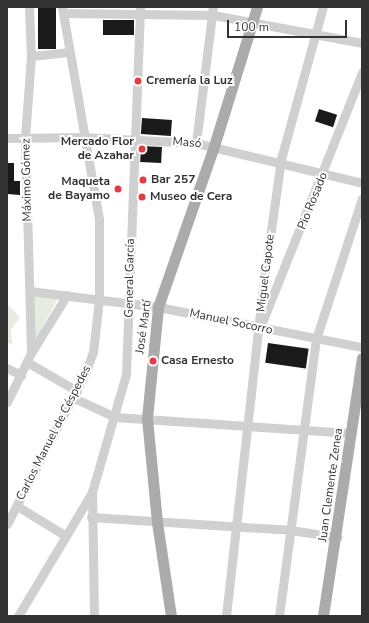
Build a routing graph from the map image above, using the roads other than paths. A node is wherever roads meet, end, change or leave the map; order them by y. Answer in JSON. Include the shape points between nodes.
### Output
{"nodes":[{"id":1,"x":29,"y":7,"type":"edge"},
{"id":2,"x":257,"y":7,"type":"edge"},
{"id":3,"x":323,"y":7,"type":"edge"},
{"id":4,"x":62,"y":10,"type":"edge"},
{"id":5,"x":140,"y":10,"type":"edge"},
{"id":6,"x":213,"y":11,"type":"edge"},
{"id":7,"x":253,"y":22,"type":"junction"},
{"id":8,"x":316,"y":34,"type":"junction"},
{"id":9,"x":362,"y":43,"type":"edge"},
{"id":10,"x":68,"y":52,"type":"junction"},
{"id":11,"x":31,"y":56,"type":"junction"},
{"id":12,"x":362,"y":72,"type":"edge"},
{"id":13,"x":25,"y":137,"type":"junction"},
{"id":14,"x":83,"y":137,"type":"junction"},
{"id":15,"x":7,"y":138,"type":"edge"},
{"id":16,"x":137,"y":140,"type":"junction"},
{"id":17,"x":196,"y":143,"type":"junction"},
{"id":18,"x":214,"y":146,"type":"junction"},
{"id":19,"x":280,"y":162,"type":"junction"},
{"id":20,"x":324,"y":172,"type":"junction"},
{"id":21,"x":362,"y":183,"type":"edge"},
{"id":22,"x":362,"y":198,"type":"edge"},
{"id":23,"x":30,"y":291,"type":"junction"},
{"id":24,"x":67,"y":295,"type":"junction"},
{"id":25,"x":99,"y":299,"type":"junction"},
{"id":26,"x":131,"y":303,"type":"junction"},
{"id":27,"x":158,"y":307,"type":"junction"},
{"id":28,"x":259,"y":328,"type":"junction"},
{"id":29,"x":316,"y":339,"type":"junction"},
{"id":30,"x":362,"y":347,"type":"edge"},
{"id":31,"x":29,"y":357,"type":"junction"},
{"id":32,"x":362,"y":358,"type":"edge"},
{"id":33,"x":7,"y":368,"type":"edge"},
{"id":34,"x":21,"y":375,"type":"junction"},
{"id":35,"x":75,"y":395,"type":"junction"},
{"id":36,"x":7,"y":402,"type":"edge"},
{"id":37,"x":115,"y":417,"type":"junction"},
{"id":38,"x":147,"y":418,"type":"junction"},
{"id":39,"x":249,"y":426,"type":"junction"},
{"id":40,"x":305,"y":429,"type":"junction"},
{"id":41,"x":351,"y":432,"type":"junction"},
{"id":42,"x":92,"y":492,"type":"junction"},
{"id":43,"x":12,"y":510,"type":"edge"},
{"id":44,"x":91,"y":517,"type":"junction"},
{"id":45,"x":157,"y":522,"type":"junction"},
{"id":46,"x":7,"y":524,"type":"edge"},
{"id":47,"x":238,"y":526,"type":"junction"},
{"id":48,"x":290,"y":530,"type":"junction"},
{"id":49,"x":66,"y":536,"type":"junction"},
{"id":50,"x":337,"y":537,"type":"junction"},
{"id":51,"x":18,"y":616,"type":"edge"},
{"id":52,"x":94,"y":616,"type":"edge"},
{"id":53,"x":171,"y":616,"type":"edge"},
{"id":54,"x":226,"y":616,"type":"edge"},
{"id":55,"x":279,"y":616,"type":"edge"},
{"id":56,"x":323,"y":616,"type":"edge"}],
"edges":[{"from":1,"to":11,"type":"street","name":"Máximo Gómez"},
{"from":2,"to":7,"type":"main road","name":"José Martí"},
{"from":3,"to":8,"type":"street","name":"Miguel Capote"},
{"from":4,"to":5,"type":"street"},
{"from":4,"to":10,"type":"street","name":"Carlos Manuel de Céspedes"},
{"from":5,"to":6,"type":"street"},
{"from":5,"to":16,"type":"street","name":"General García"},
{"from":6,"to":7,"type":"street"},
{"from":6,"to":17,"type":"street"},
{"from":7,"to":8,"type":"street"},
{"from":7,"to":18,"type":"main road","name":"José Martí"},
{"from":8,"to":9,"type":"street"},
{"from":8,"to":19,"type":"street","name":"Miguel Capote"},
{"from":10,"to":11,"type":"street"},
{"from":10,"to":14,"type":"street","name":"Carlos Manuel de Céspedes"},
{"from":11,"to":13,"type":"street","name":"Máximo Gómez"},
{"from":12,"to":20,"type":"street","name":"Pio Rosado"},
{"from":13,"to":14,"type":"street","name":"Masó"},
{"from":13,"to":15,"type":"street","name":"Masó"},
{"from":13,"to":23,"type":"street","name":"Máximo Gómez"},
{"from":14,"to":16,"type":"street","name":"Masó"},
{"from":14,"to":25,"type":"street","name":"Carlos Manuel de Céspedes","via":[[99,219]]},
{"from":16,"to":17,"type":"street","name":"Masó"},
{"from":16,"to":26,"type":"street","name":"General García","via":[[128,287]]},
{"from":17,"to":18,"type":"street","name":"Masó"},
{"from":18,"to":19,"type":"street","name":"Masó"},
{"from":18,"to":27,"type":"main road","name":"José Martí"},
{"from":19,"to":20,"type":"street","name":"Masó"},
{"from":19,"to":28,"type":"street","name":"Miguel Capote"},
{"from":20,"to":21,"type":"street","name":"Masó"},
{"from":20,"to":28,"type":"street","name":"Pio Rosado"},
{"from":22,"to":29,"type":"street"},
{"from":23,"to":24,"type":"street","name":"Manuel Socorro"},
{"from":23,"to":31,"type":"street","name":"Máximo Gómez"},
{"from":24,"to":25,"type":"street","name":"Manuel Socorro"},
{"from":24,"to":31,"type":"street","name":"Máximo Gómez"},
{"from":25,"to":26,"type":"street","name":"Manuel Socorro"},
{"from":25,"to":35,"type":"street","name":"Carlos Manuel de Céspedes","via":[[93,352]]},
{"from":26,"to":27,"type":"street","name":"Manuel Socorro"},
{"from":26,"to":37,"type":"street","name":"General García","via":[[126,374]]},
{"from":27,"to":28,"type":"street","name":"Manuel Socorro"},
{"from":27,"to":38,"type":"main road","name":"José Martí"},
{"from":28,"to":29,"type":"street","name":"Manuel Socorro"},
{"from":28,"to":39,"type":"street","name":"Miguel Capote"},
{"from":29,"to":30,"type":"street","name":"Manuel Socorro"},
{"from":29,"to":40,"type":"street"},
{"from":31,"to":34,"type":"street","name":"Máximo Gómez"},
{"from":31,"to":35,"type":"street"},
{"from":32,"to":41,"type":"main road","name":"Juan Clemente Zenea"},
{"from":33,"to":34,"type":"street"},
{"from":34,"to":36,"type":"street","name":"Máximo Gómez"},
{"from":35,"to":37,"type":"street"},
{"from":35,"to":43,"type":"street","name":"Carlos Manuel de Céspedes"},
{"from":37,"to":38,"type":"street"},
{"from":37,"to":42,"type":"street","name":"General García"},
{"from":38,"to":39,"type":"street"},
{"from":38,"to":45,"type":"main road","name":"José Martí"},
{"from":39,"to":40,"type":"street"},
{"from":39,"to":47,"type":"street","name":"Miguel Capote"},
{"from":40,"to":41,"type":"street"},
{"from":40,"to":48,"type":"street"},
{"from":41,"to":50,"type":"main road","name":"Juan Clemente Zenea"},
{"from":42,"to":44,"type":"street","name":"General García"},
{"from":42,"to":49,"type":"street"},
{"from":43,"to":46,"type":"street","name":"Carlos Manuel de Céspedes"},
{"from":43,"to":49,"type":"street"},
{"from":44,"to":45,"type":"street"},
{"from":44,"to":52,"type":"street","name":"General García"},
{"from":45,"to":47,"type":"street"},
{"from":45,"to":53,"type":"main road","name":"José Martí"},
{"from":47,"to":48,"type":"street"},
{"from":47,"to":54,"type":"street","name":"Miguel Capote"},
{"from":48,"to":50,"type":"street"},
{"from":48,"to":55,"type":"street"},
{"from":49,"to":51,"type":"street"},
{"from":50,"to":56,"type":"main road","name":"Juan Clemente Zenea"}]}
